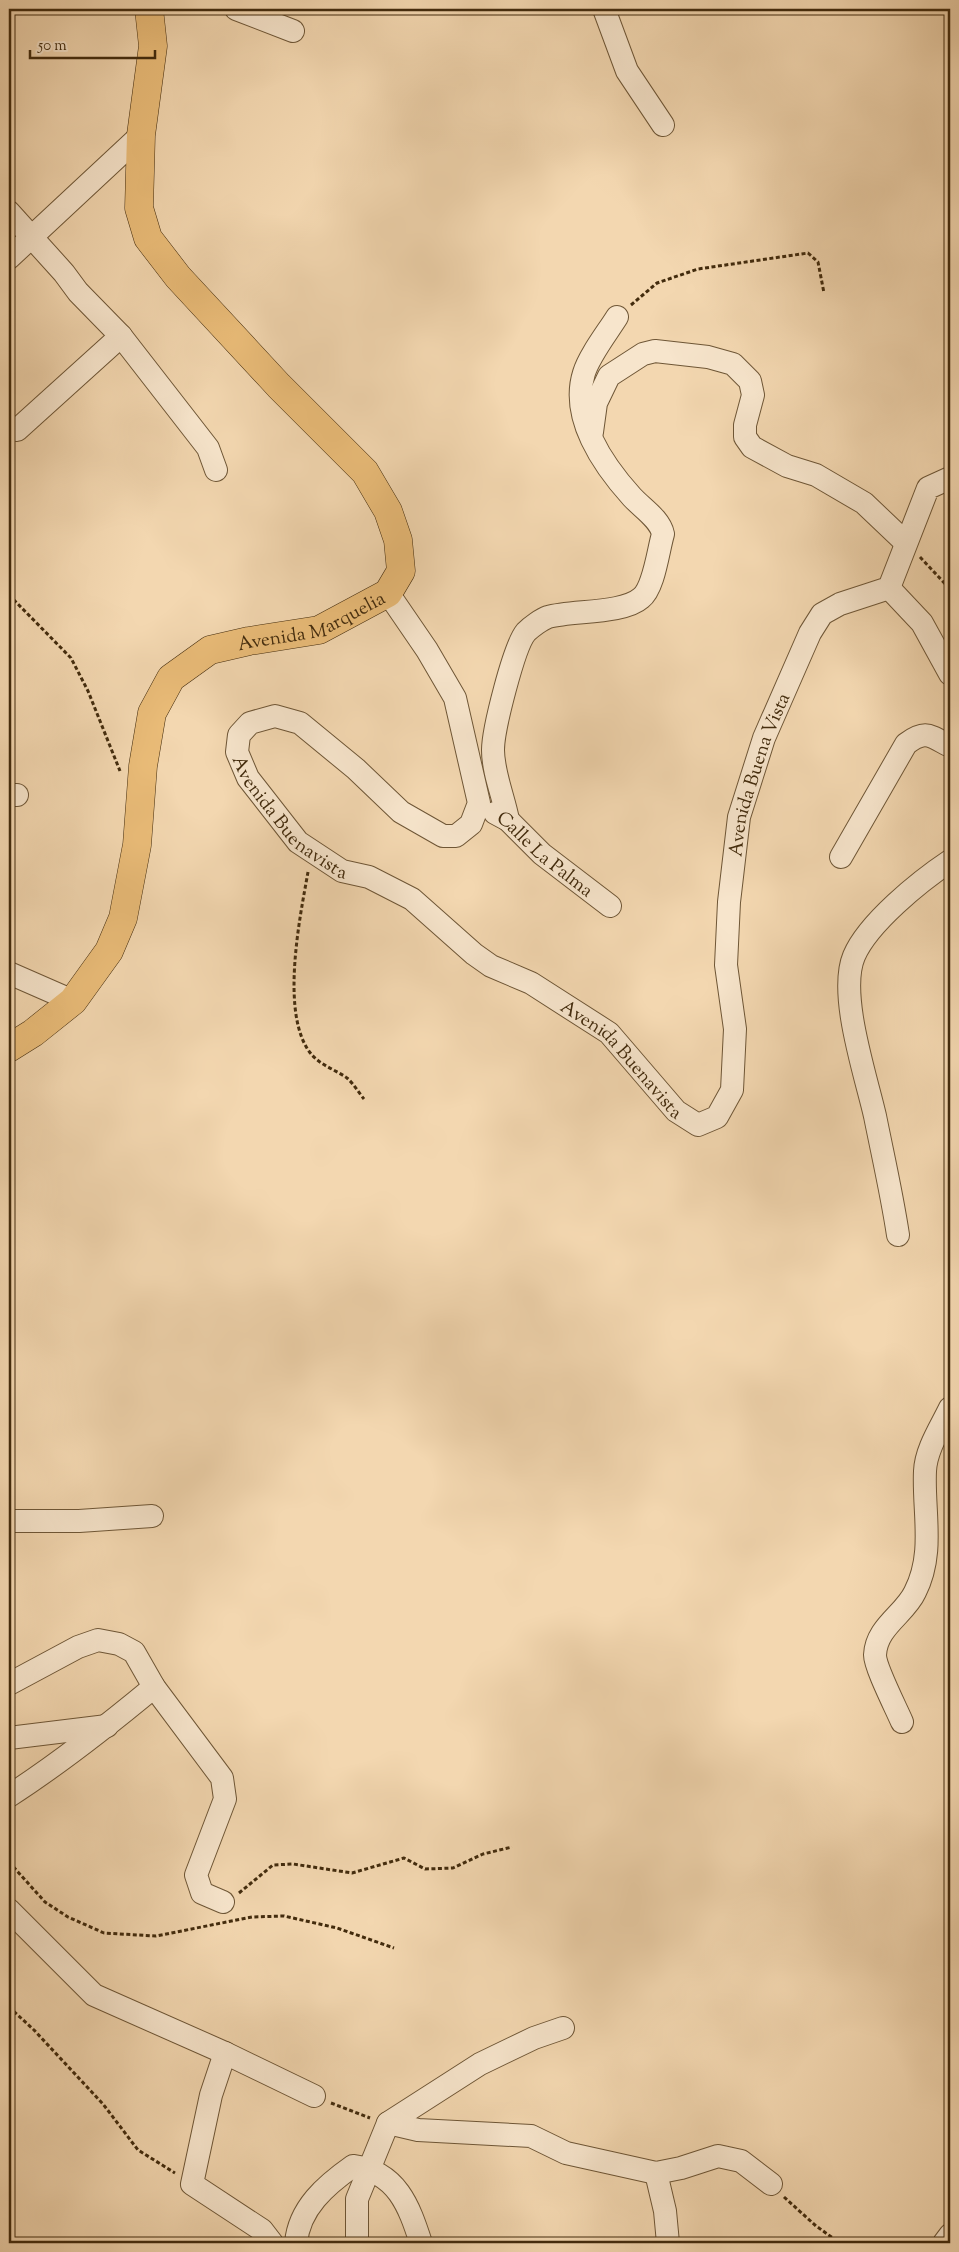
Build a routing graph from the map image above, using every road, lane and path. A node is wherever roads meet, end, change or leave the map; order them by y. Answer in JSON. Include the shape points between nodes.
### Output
{"nodes":[{"id":1,"x":149,"y":9,"type":"edge"},
{"id":2,"x":236,"y":9,"type":"edge"},
{"id":3,"x":604,"y":9,"type":"edge"},
{"id":4,"x":293,"y":32,"type":"dead end"},
{"id":5,"x":663,"y":125,"type":"dead end"},
{"id":6,"x":141,"y":135,"type":"junction"},
{"id":7,"x":9,"y":212,"type":"edge"},
{"id":8,"x":32,"y":238,"type":"junction"},
{"id":9,"x":9,"y":258,"type":"edge"},
{"id":10,"x":824,"y":293,"type":"dead end"},
{"id":11,"x":617,"y":317,"type":"joint"},
{"id":12,"x":121,"y":336,"type":"junction"},
{"id":13,"x":17,"y":430,"type":"dead end"},
{"id":14,"x":592,"y":438,"type":"junction"},
{"id":15,"x":216,"y":470,"type":"dead end"},
{"id":16,"x":947,"y":479,"type":"edge"},
{"id":17,"x":905,"y":542,"type":"junction"},
{"id":18,"x":889,"y":588,"type":"junction"},
{"id":19,"x":950,"y":589,"type":"edge"},
{"id":20,"x":388,"y":593,"type":"junction"},
{"id":21,"x":9,"y":595,"type":"edge"},
{"id":22,"x":950,"y":674,"type":"edge"},
{"id":23,"x":950,"y":742,"type":"edge"},
{"id":24,"x":122,"y":780,"type":"dead end"},
{"id":25,"x":480,"y":803,"type":"junction"},
{"id":26,"x":508,"y":820,"type":"junction"},
{"id":27,"x":312,"y":851,"type":"junction"},
{"id":28,"x":841,"y":857,"type":"dead end"},
{"id":29,"x":950,"y":861,"type":"edge"},
{"id":30,"x":610,"y":906,"type":"dead end"},
{"id":31,"x":9,"y":973,"type":"edge"},
{"id":32,"x":73,"y":1001,"type":"junction"},
{"id":33,"x":9,"y":1048,"type":"edge"},
{"id":34,"x":364,"y":1099,"type":"dead end"},
{"id":35,"x":698,"y":1125,"type":"joint"},
{"id":36,"x":898,"y":1235,"type":"dead end"},
{"id":37,"x":950,"y":1408,"type":"edge"},
{"id":38,"x":152,"y":1516,"type":"dead end"},
{"id":39,"x":9,"y":1521,"type":"edge"},
{"id":40,"x":9,"y":1684,"type":"edge"},
{"id":41,"x":154,"y":1687,"type":"junction"},
{"id":42,"x":902,"y":1722,"type":"dead end"},
{"id":43,"x":108,"y":1726,"type":"junction"},
{"id":44,"x":9,"y":1738,"type":"edge"},
{"id":45,"x":9,"y":1796,"type":"edge"},
{"id":46,"x":512,"y":1847,"type":"dead end"},
{"id":47,"x":9,"y":1862,"type":"edge"},
{"id":48,"x":223,"y":1902,"type":"joint"},
{"id":49,"x":9,"y":1910,"type":"edge"},
{"id":50,"x":394,"y":1948,"type":"dead end"},
{"id":51,"x":9,"y":2007,"type":"edge"},
{"id":52,"x":563,"y":2028,"type":"dead end"},
{"id":53,"x":225,"y":2053,"type":"junction"},
{"id":54,"x":314,"y":2096,"type":"joint"},
{"id":55,"x":388,"y":2123,"type":"junction"},
{"id":56,"x":368,"y":2168,"type":"junction"},
{"id":57,"x":656,"y":2173,"type":"junction"},
{"id":58,"x":192,"y":2184,"type":"junction"},
{"id":59,"x":771,"y":2184,"type":"joint"},
{"id":60,"x":950,"y":2235,"type":"edge"},
{"id":61,"x":272,"y":2243,"type":"edge"},
{"id":62,"x":296,"y":2243,"type":"edge"},
{"id":63,"x":357,"y":2243,"type":"edge"},
{"id":64,"x":421,"y":2243,"type":"edge"},
{"id":65,"x":668,"y":2243,"type":"edge"},
{"id":66,"x":840,"y":2243,"type":"edge"},
{"id":67,"x":944,"y":2243,"type":"edge"}],
"edges":[{"from":1,"to":6,"type":"main road","name":"Avenida Marquelia","via":[[153,46]]},
{"from":2,"to":4,"type":"street"},
{"from":3,"to":5,"type":"street","via":[[627,71]]},
{"from":6,"to":8,"type":"street"},
{"from":6,"to":20,"type":"main road","name":"Avenida Marquelia","via":[[139,208],[148,238],[178,277],[279,386],[365,472],[388,511],[398,540],[401,571]]},
{"from":7,"to":8,"type":"street"},
{"from":8,"to":9,"type":"street"},
{"from":8,"to":12,"type":"street"},
{"from":10,"to":11,"type":"path","via":[[818,262],[808,253],[690,272],[657,283]]},
{"from":11,"to":14,"type":"street","via":[[584,371],[579,391],[582,420]]},
{"from":12,"to":13,"type":"street"},
{"from":12,"to":15,"type":"street","via":[[208,448]]},
{"from":14,"to":17,"type":"street","via":[[596,403],[609,376],[643,354],[655,351],[708,357],[733,364],[750,381],[753,395],[745,437],[752,447],[787,466],[816,475],[864,503]]},
{"from":14,"to":26,"type":"street","via":[[615,478],[661,525],[663,534],[648,589],[641,599],[628,605],[547,618],[526,633],[516,654],[493,748]]},
{"from":16,"to":17,"type":"street","via":[[928,488]]},
{"from":17,"to":18,"type":"street"},
{"from":17,"to":19,"type":"path"},
{"from":18,"to":22,"type":"street","via":[[922,623]]},
{"from":18,"to":35,"type":"street","name":"Avenida Buena Vista","via":[[840,604],[822,614],[810,633],[764,738],[738,817],[729,902],[726,965],[735,1029],[732,1090],[717,1117]]},
{"from":20,"to":25,"type":"street","via":[[456,698]]},
{"from":20,"to":32,"type":"main road","name":"Avenida Marquelia","via":[[319,630],[210,650],[171,678],[152,713],[143,766],[137,845],[123,918],[109,951]]},
{"from":21,"to":24,"type":"path","via":[[71,658],[118,762]]},
{"from":23,"to":28,"type":"street","via":[[948,745],[928,734],[917,736],[906,744]]},
{"from":25,"to":26,"type":"street","name":"Calle La Palma"},
{"from":25,"to":27,"type":"street","name":"Avenida Buenavista","via":[[471,824],[456,836],[443,836],[401,812],[356,769],[300,723],[275,716],[250,724],[239,735],[237,752],[248,778],[298,842]]},
{"from":26,"to":30,"type":"street","name":"Calle La Palma","via":[[542,854]]},
{"from":27,"to":34,"type":"path","via":[[294,957],[300,1035],[312,1055],[347,1079]]},
{"from":27,"to":35,"type":"street","name":"Avenida Buenavista","via":[[342,871],[369,877],[412,899],[490,966],[531,982],[608,1033],[676,1111]]},
{"from":29,"to":36,"type":"street","via":[[924,879],[870,930],[854,956],[848,982],[857,1049],[886,1166]]},
{"from":31,"to":32,"type":"street"},
{"from":32,"to":33,"type":"main road","name":"Avenida Marquelia"},
{"from":37,"to":42,"type":"street","via":[[928,1455],[925,1471],[927,1557],[915,1593],[888,1624],[876,1644],[875,1658]]},
{"from":38,"to":39,"type":"street"},
{"from":40,"to":41,"type":"street","via":[[78,1647],[98,1640],[119,1644],[134,1652]]},
{"from":41,"to":43,"type":"street"},
{"from":41,"to":48,"type":"street","via":[[222,1778],[225,1799],[196,1876],[202,1893]]},
{"from":43,"to":44,"type":"street"},
{"from":43,"to":45,"type":"street"},
{"from":46,"to":48,"type":"path","via":[[483,1854],[453,1868],[425,1869],[404,1858],[352,1872],[293,1864],[273,1865],[244,1890]]},
{"from":47,"to":50,"type":"path","via":[[45,1902],[68,1917],[104,1933],[156,1936],[252,1917],[284,1916],[337,1928]]},
{"from":49,"to":53,"type":"street","via":[[94,1995]]},
{"from":51,"to":58,"type":"path","via":[[103,2104],[138,2150]]},
{"from":52,"to":55,"type":"street","via":[[480,2064]]},
{"from":53,"to":54,"type":"street"},
{"from":53,"to":58,"type":"street","via":[[211,2095]]},
{"from":54,"to":55,"type":"path"},
{"from":55,"to":56,"type":"street"},
{"from":55,"to":57,"type":"street","via":[[418,2130],[531,2136],[566,2152]]},
{"from":56,"to":62,"type":"street","via":[[353,2166],[325,2186],[301,2221]]},
{"from":56,"to":63,"type":"street","via":[[357,2199]]},
{"from":56,"to":64,"type":"street","via":[[392,2184],[409,2208]]},
{"from":57,"to":59,"type":"street","via":[[718,2156],[741,2161]]},
{"from":57,"to":65,"type":"street"},
{"from":58,"to":61,"type":"street","via":[[262,2230]]},
{"from":59,"to":66,"type":"path","via":[[816,2226]]},
{"from":60,"to":67,"type":"street"}]}
